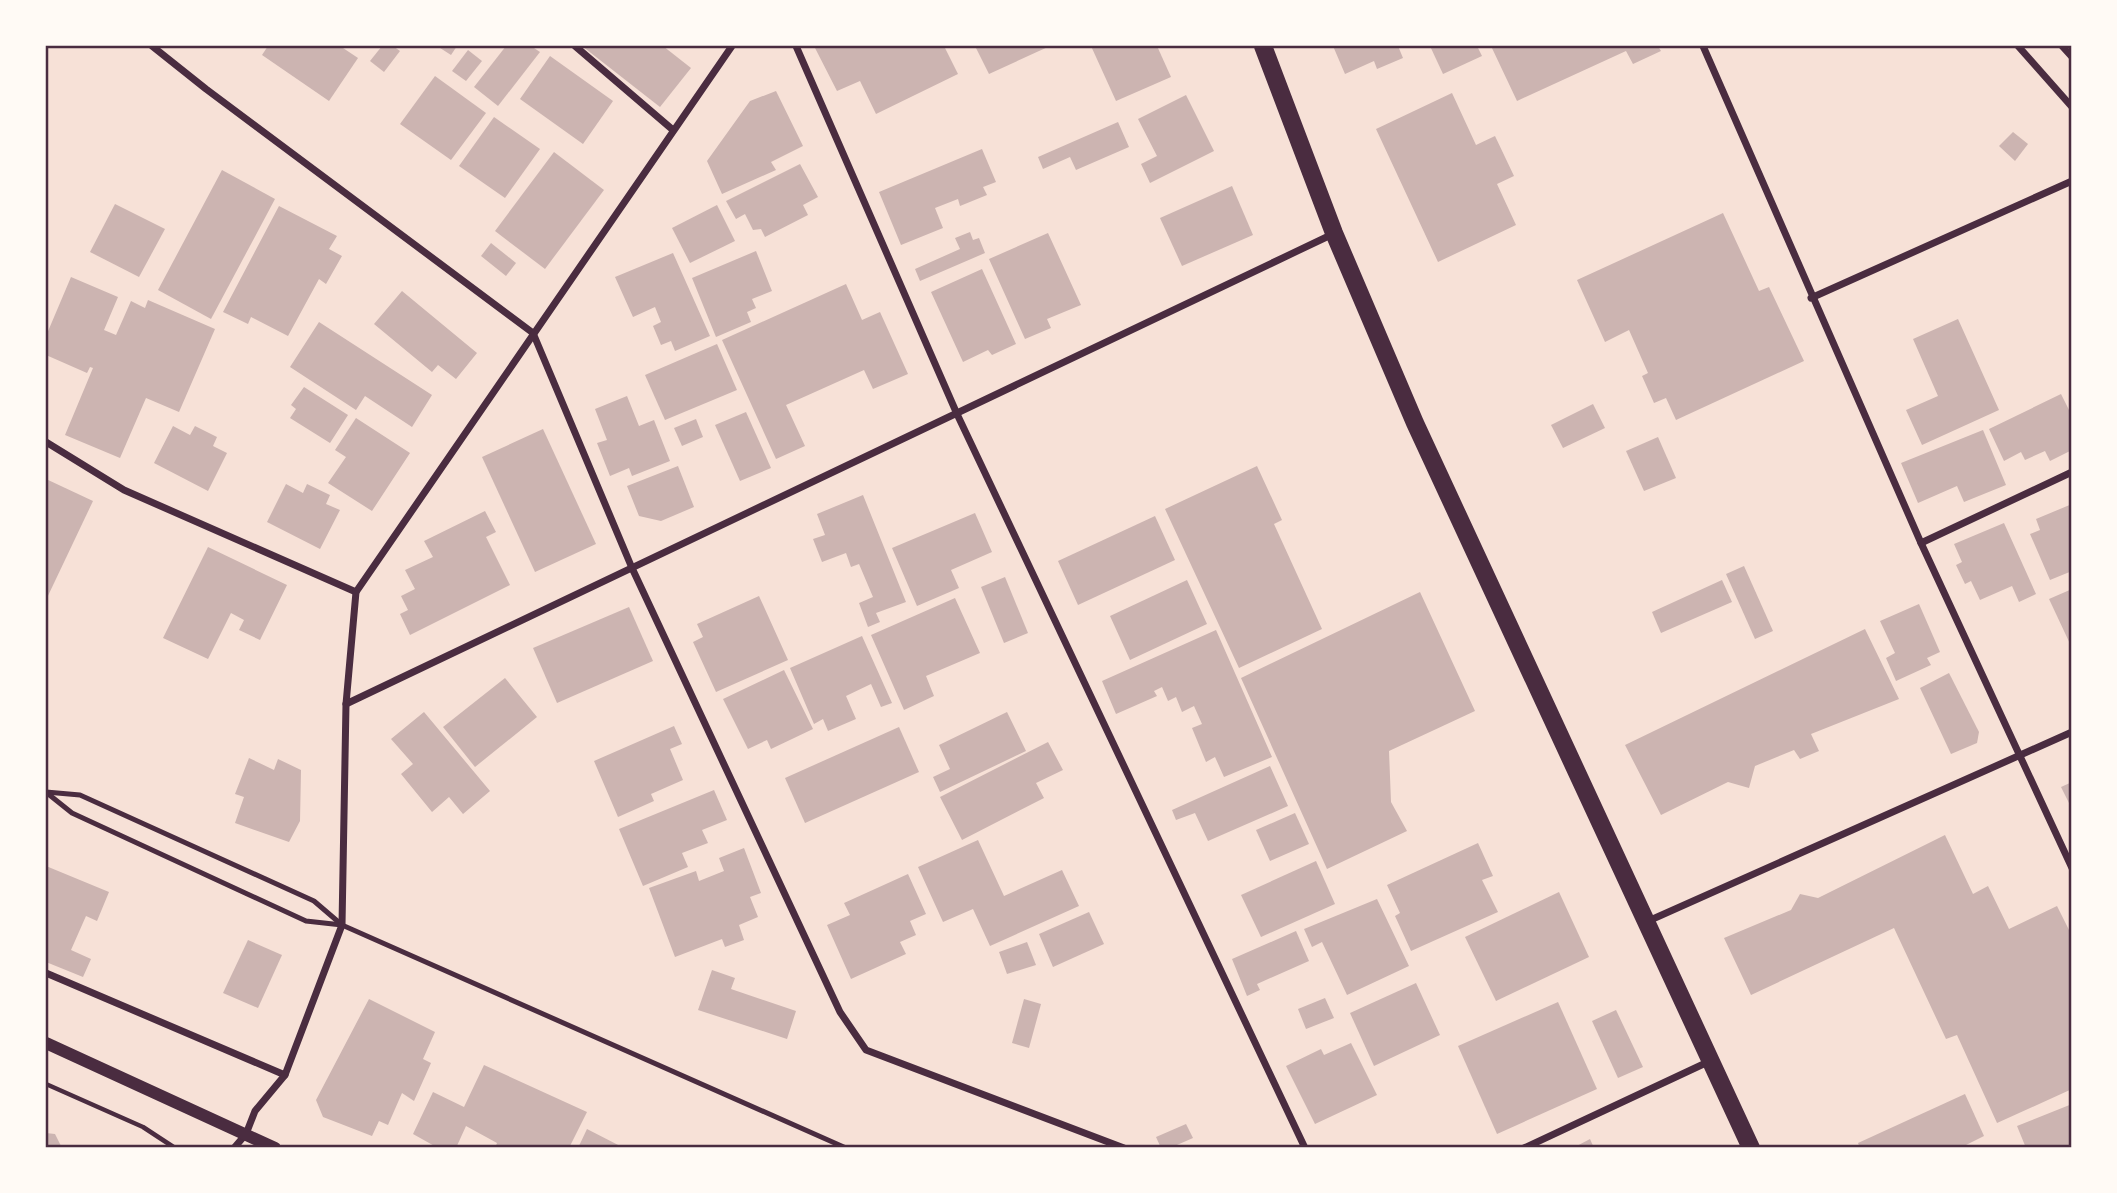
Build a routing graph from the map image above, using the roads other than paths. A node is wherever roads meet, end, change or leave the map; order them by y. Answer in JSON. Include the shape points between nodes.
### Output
{"nodes":[{"id":1,"x":152,"y":46,"type":"edge"},
{"id":2,"x":575,"y":46,"type":"edge"},
{"id":3,"x":732,"y":46,"type":"edge"},
{"id":4,"x":796,"y":46,"type":"edge"},
{"id":5,"x":1263,"y":46,"type":"edge"},
{"id":6,"x":1703,"y":46,"type":"edge"},
{"id":7,"x":2018,"y":46,"type":"edge"},
{"id":8,"x":2062,"y":46,"type":"edge"},
{"id":9,"x":2071,"y":57,"type":"edge"},
{"id":10,"x":2071,"y":107,"type":"edge"},
{"id":11,"x":673,"y":130,"type":"junction"},
{"id":12,"x":2071,"y":181,"type":"edge"},
{"id":13,"x":1334,"y":233,"type":"junction"},
{"id":14,"x":1811,"y":298,"type":"junction"},
{"id":15,"x":533,"y":333,"type":"junction"},
{"id":16,"x":957,"y":414,"type":"junction"},
{"id":17,"x":46,"y":442,"type":"edge"},
{"id":18,"x":2071,"y":472,"type":"edge"},
{"id":19,"x":1921,"y":543,"type":"junction"},
{"id":20,"x":632,"y":568,"type":"junction"},
{"id":21,"x":356,"y":592,"type":"junction"},
{"id":22,"x":346,"y":704,"type":"junction"},
{"id":23,"x":2071,"y":732,"type":"edge"},
{"id":24,"x":2017,"y":755,"type":"junction"},
{"id":25,"x":46,"y":792,"type":"edge"},
{"id":26,"x":2071,"y":867,"type":"edge"},
{"id":27,"x":1646,"y":922,"type":"junction"},
{"id":28,"x":342,"y":925,"type":"junction"},
{"id":29,"x":46,"y":973,"type":"edge"},
{"id":30,"x":46,"y":1043,"type":"edge"},
{"id":31,"x":1710,"y":1060,"type":"junction"},
{"id":32,"x":285,"y":1075,"type":"junction"},
{"id":33,"x":246,"y":1134,"type":"junction"},
{"id":34,"x":234,"y":1147,"type":"edge"},
{"id":35,"x":275,"y":1147,"type":"edge"},
{"id":36,"x":846,"y":1147,"type":"edge"},
{"id":37,"x":1124,"y":1147,"type":"edge"},
{"id":38,"x":1304,"y":1147,"type":"edge"},
{"id":39,"x":1524,"y":1147,"type":"edge"},
{"id":40,"x":1751,"y":1147,"type":"edge"}],
"edges":[{"from":1,"to":15,"type":"street"},
{"from":2,"to":11,"type":"street"},
{"from":3,"to":11,"type":"street"},
{"from":4,"to":16,"type":"street"},
{"from":5,"to":13,"type":"main road"},
{"from":6,"to":14,"type":"street"},
{"from":7,"to":10,"type":"street"},
{"from":8,"to":9,"type":"street"},
{"from":11,"to":15,"type":"street"},
{"from":12,"to":14,"type":"street"},
{"from":13,"to":16,"type":"street"},
{"from":13,"to":27,"type":"main road","via":[[1415,423]]},
{"from":14,"to":19,"type":"street"},
{"from":15,"to":20,"type":"street"},
{"from":15,"to":21,"type":"street"},
{"from":16,"to":20,"type":"street"},
{"from":16,"to":38,"type":"street"},
{"from":17,"to":21,"type":"street","via":[[124,490]]},
{"from":18,"to":19,"type":"street"},
{"from":19,"to":24,"type":"street"},
{"from":20,"to":22,"type":"street"},
{"from":20,"to":37,"type":"street","via":[[840,1012],[866,1050]]},
{"from":21,"to":22,"type":"street"},
{"from":22,"to":28,"type":"street"},
{"from":23,"to":24,"type":"street"},
{"from":24,"to":26,"type":"street"},
{"from":24,"to":27,"type":"street"},
{"from":25,"to":28,"type":"lane","via":[[72,813],[306,921]]},
{"from":25,"to":28,"type":"lane","via":[[80,795],[207,852],[314,901]]},
{"from":27,"to":31,"type":"main road"},
{"from":28,"to":32,"type":"street"},
{"from":28,"to":36,"type":"lane"},
{"from":29,"to":32,"type":"street"},
{"from":30,"to":33,"type":"street"},
{"from":31,"to":39,"type":"street"},
{"from":31,"to":40,"type":"main road"},
{"from":32,"to":33,"type":"street","via":[[255,1111]]},
{"from":33,"to":34,"type":"street"},
{"from":33,"to":35,"type":"street"}]}
